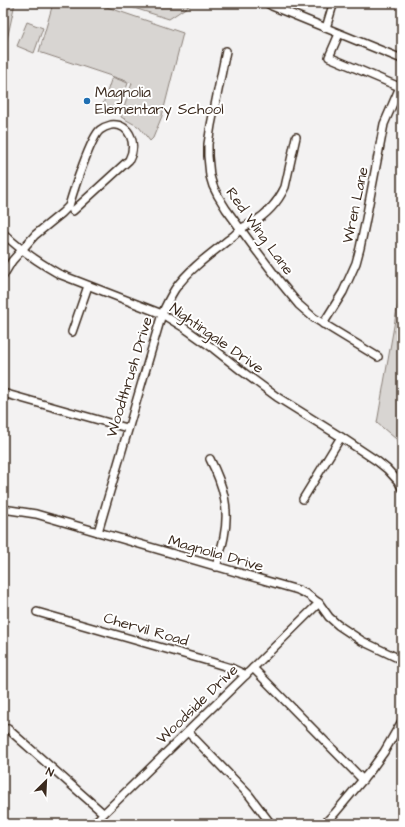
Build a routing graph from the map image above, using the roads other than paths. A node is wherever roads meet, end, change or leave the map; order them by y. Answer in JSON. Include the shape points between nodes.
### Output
{"nodes":[{"id":1,"x":267,"y":3,"type":"edge"},
{"id":2,"x":335,"y":3,"type":"edge"},
{"id":3,"x":326,"y":28,"type":"junction"},
{"id":4,"x":339,"y":34,"type":"junction"},
{"id":5,"x":226,"y":51,"type":"dead end"},
{"id":6,"x":402,"y":59,"type":"edge"},
{"id":7,"x":401,"y":87,"type":"edge"},
{"id":8,"x":296,"y":137,"type":"dead end"},
{"id":9,"x":73,"y":211,"type":"dead end"},
{"id":10,"x":241,"y":229,"type":"junction"},
{"id":11,"x":3,"y":233,"type":"edge"},
{"id":12,"x":22,"y":250,"type":"junction"},
{"id":13,"x":3,"y":276,"type":"edge"},
{"id":14,"x":88,"y":286,"type":"junction"},
{"id":15,"x":162,"y":314,"type":"junction"},
{"id":16,"x":323,"y":324,"type":"junction"},
{"id":17,"x":72,"y":332,"type":"dead end"},
{"id":18,"x":378,"y":357,"type":"dead end"},
{"id":19,"x":3,"y":393,"type":"edge"},
{"id":20,"x":127,"y":428,"type":"junction"},
{"id":21,"x":341,"y":437,"type":"junction"},
{"id":22,"x":210,"y":459,"type":"dead end"},
{"id":23,"x":402,"y":488,"type":"edge"},
{"id":24,"x":303,"y":499,"type":"dead end"},
{"id":25,"x":3,"y":509,"type":"edge"},
{"id":26,"x":98,"y":532,"type":"junction"},
{"id":27,"x":216,"y":567,"type":"junction"},
{"id":28,"x":319,"y":603,"type":"junction"},
{"id":29,"x":37,"y":612,"type":"dead end"},
{"id":30,"x":402,"y":660,"type":"edge"},
{"id":31,"x":253,"y":668,"type":"junction"},
{"id":32,"x":246,"y":675,"type":"junction"},
{"id":33,"x":402,"y":722,"type":"edge"},
{"id":34,"x":8,"y":729,"type":"dead end"},
{"id":35,"x":188,"y":732,"type":"junction"},
{"id":36,"x":363,"y":780,"type":"junction"},
{"id":37,"x":104,"y":813,"type":"junction"},
{"id":38,"x":92,"y":824,"type":"edge"},
{"id":39,"x":272,"y":824,"type":"edge"},
{"id":40,"x":324,"y":824,"type":"edge"}],
"edges":[{"from":1,"to":3,"type":"street"},
{"from":2,"to":3,"type":"street"},
{"from":3,"to":4,"type":"street"},
{"from":4,"to":6,"type":"street"},
{"from":4,"to":7,"type":"street","via":[[329,57]]},
{"from":5,"to":10,"type":"street","name":"Red Wing Lane","via":[[211,125],[208,156],[213,186]]},
{"from":7,"to":16,"type":"street","name":"Wren Lane","via":[[384,124],[356,263],[343,292]]},
{"from":8,"to":10,"type":"street","name":"Woodthrush Drive","via":[[282,194],[266,213]]},
{"from":9,"to":12,"type":"street","via":[[129,160],[133,142],[128,130],[110,125],[98,132],[69,206],[35,235]]},
{"from":10,"to":15,"type":"street","name":"Woodthrush Drive","via":[[197,265],[176,288]]},
{"from":10,"to":16,"type":"street","name":"Red Wing Lane","via":[[299,305]]},
{"from":11,"to":12,"type":"street","name":"Nightingale Drive"},
{"from":12,"to":13,"type":"street"},
{"from":12,"to":14,"type":"street","name":"Nightingale Drive","via":[[59,274]]},
{"from":14,"to":15,"type":"street","name":"Nightingale Drive"},
{"from":14,"to":17,"type":"street"},
{"from":15,"to":20,"type":"street","name":"Woodthrush Drive"},
{"from":15,"to":21,"type":"street","name":"Nightingale Drive","via":[[214,349],[277,397]]},
{"from":16,"to":18,"type":"street","name":"Red Wing Lane"},
{"from":19,"to":20,"type":"street"},
{"from":20,"to":26,"type":"street","name":"Woodthrush Drive"},
{"from":21,"to":23,"type":"street","name":"Nightingale Drive","via":[[387,468]]},
{"from":21,"to":24,"type":"street"},
{"from":22,"to":27,"type":"street","via":[[222,486],[226,511],[224,537]]},
{"from":25,"to":26,"type":"street","name":"Magnolia Drive","via":[[36,514]]},
{"from":26,"to":27,"type":"street","name":"Magnolia Drive"},
{"from":27,"to":28,"type":"street","name":"Magnolia Drive","via":[[298,590]]},
{"from":28,"to":30,"type":"street","name":"Magnolia Drive","via":[[338,625],[362,641]]},
{"from":28,"to":31,"type":"street","name":"Woodside Drive"},
{"from":29,"to":32,"type":"street","name":"Chervil Road","via":[[208,661]]},
{"from":31,"to":32,"type":"street","name":"Woodside Drive"},
{"from":31,"to":36,"type":"street"},
{"from":32,"to":35,"type":"street","name":"Woodside Drive"},
{"from":33,"to":36,"type":"street"},
{"from":34,"to":37,"type":"street"},
{"from":35,"to":37,"type":"street","name":"Woodside Drive"},
{"from":35,"to":39,"type":"street","via":[[250,795]]},
{"from":36,"to":40,"type":"street"},
{"from":37,"to":38,"type":"street","name":"Woodside Drive"}]}
